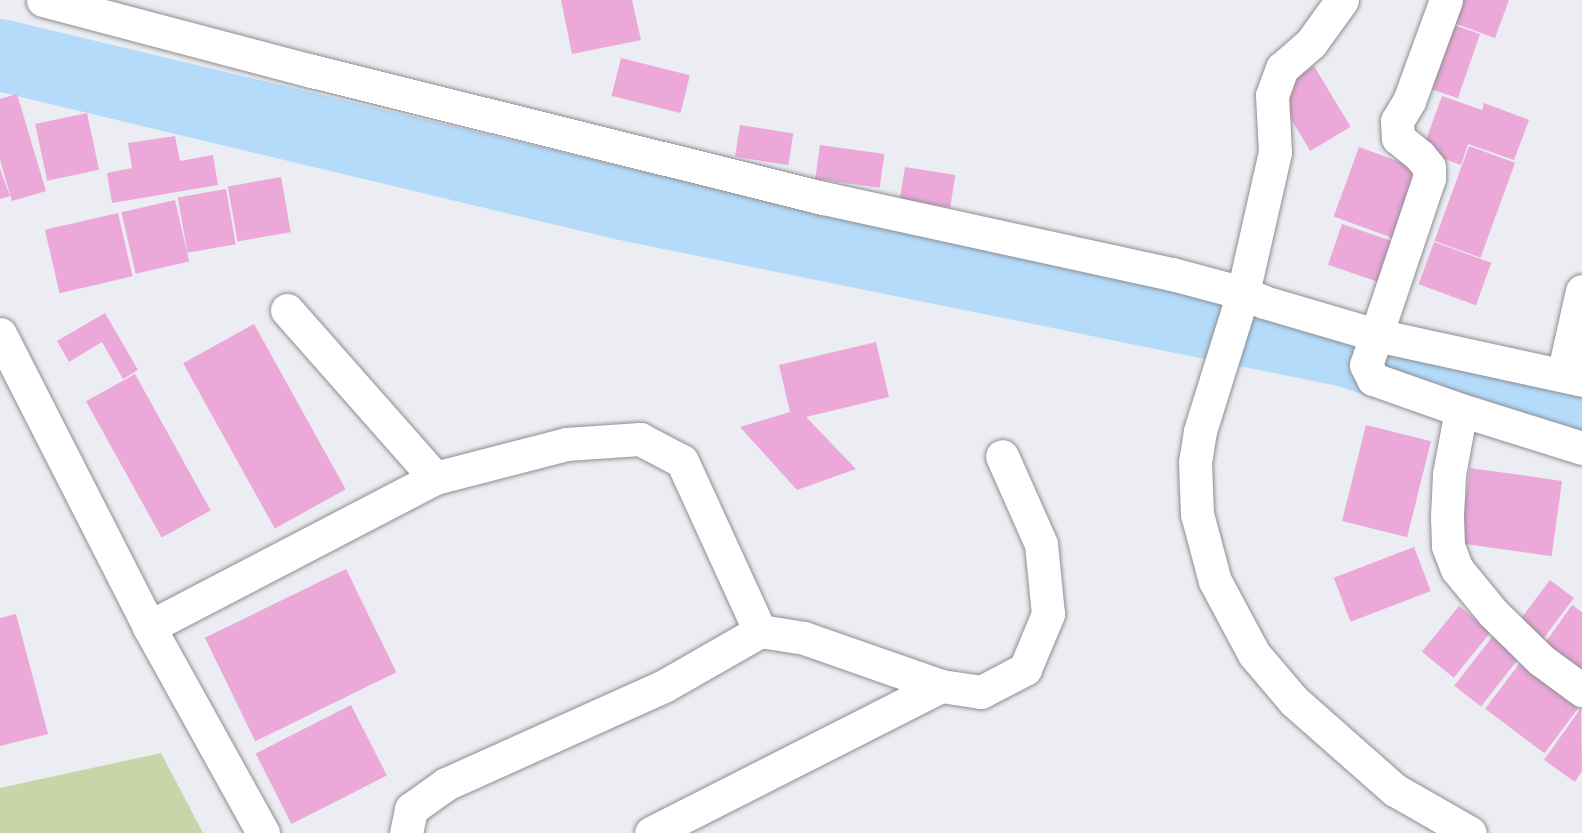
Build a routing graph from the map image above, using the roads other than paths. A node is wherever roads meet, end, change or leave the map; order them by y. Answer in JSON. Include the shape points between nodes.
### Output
{"nodes":[{"id":1,"x":43,"y":0,"type":"edge"},
{"id":2,"x":1342,"y":0,"type":"edge"},
{"id":3,"x":1446,"y":0,"type":"edge"},
{"id":4,"x":1582,"y":291,"type":"edge"},
{"id":5,"x":1248,"y":303,"type":"junction"},
{"id":6,"x":287,"y":310,"type":"dead end"},
{"id":7,"x":0,"y":334,"type":"edge"},
{"id":8,"x":1368,"y":344,"type":"junction"},
{"id":9,"x":1572,"y":378,"type":"edge"},
{"id":10,"x":1460,"y":418,"type":"junction"},
{"id":11,"x":1582,"y":448,"type":"edge"},
{"id":12,"x":1002,"y":456,"type":"dead end"},
{"id":13,"x":435,"y":478,"type":"junction"},
{"id":14,"x":149,"y":627,"type":"junction"},
{"id":15,"x":760,"y":631,"type":"junction"},
{"id":16,"x":941,"y":686,"type":"junction"},
{"id":17,"x":1582,"y":690,"type":"edge"},
{"id":18,"x":263,"y":833,"type":"edge"},
{"id":19,"x":406,"y":833,"type":"edge"},
{"id":20,"x":651,"y":833,"type":"edge"},
{"id":21,"x":1470,"y":833,"type":"edge"}],
"edges":[{"from":1,"to":5,"type":"street","via":[[823,198],[1172,274]]},
{"from":2,"to":5,"type":"street","via":[[1311,43],[1282,68],[1272,95],[1275,152]]},
{"from":3,"to":8,"type":"street","via":[[1409,101],[1397,121],[1398,138],[1429,167],[1429,178]]},
{"from":4,"to":9,"type":"street"},
{"from":5,"to":8,"type":"street"},
{"from":5,"to":21,"type":"street","via":[[1219,370],[1195,462],[1197,514],[1215,580],[1254,654],[1294,701],[1395,789]]},
{"from":6,"to":13,"type":"street"},
{"from":7,"to":14,"type":"street"},
{"from":8,"to":9,"type":"street"},
{"from":8,"to":10,"type":"street","via":[[1373,379]]},
{"from":10,"to":11,"type":"street"},
{"from":10,"to":17,"type":"street","via":[[1449,474],[1448,546],[1457,568],[1493,613],[1534,653]]},
{"from":12,"to":16,"type":"street","via":[[1041,544],[1048,614],[1025,669],[981,692]]},
{"from":13,"to":14,"type":"street"},
{"from":13,"to":15,"type":"street","via":[[566,444],[640,439],[682,461]]},
{"from":14,"to":18,"type":"street"},
{"from":15,"to":16,"type":"street","via":[[804,638]]},
{"from":15,"to":19,"type":"street","via":[[664,686],[446,784],[411,809]]},
{"from":16,"to":20,"type":"street"}]}
